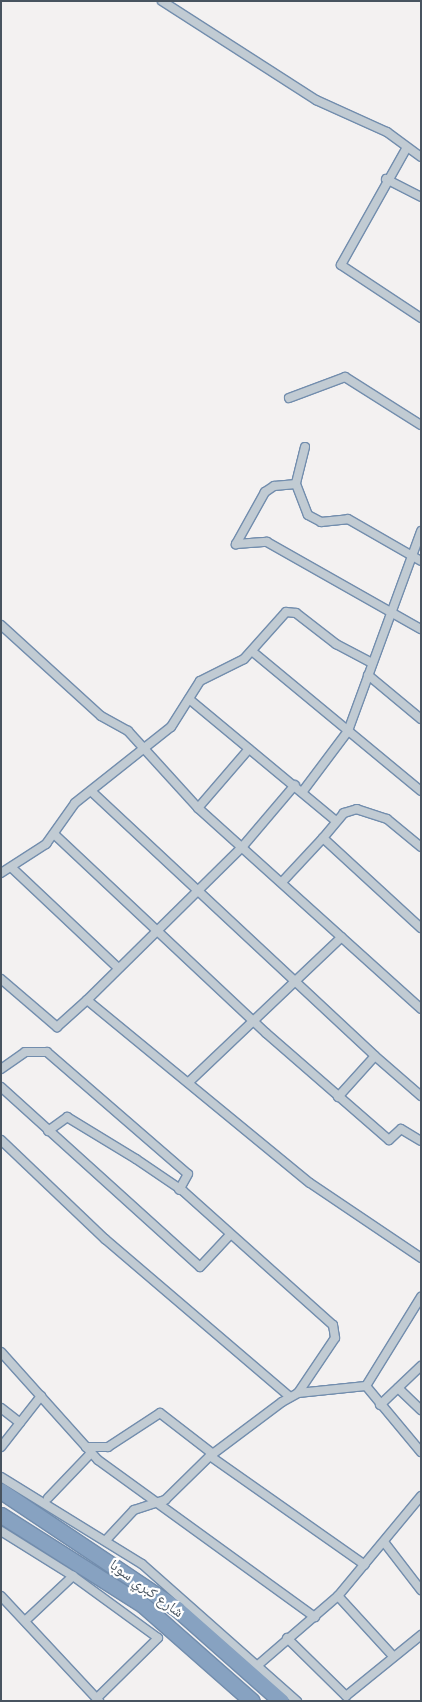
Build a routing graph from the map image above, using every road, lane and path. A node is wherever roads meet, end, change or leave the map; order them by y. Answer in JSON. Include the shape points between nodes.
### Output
{"nodes":[{"id":1,"x":162,"y":1,"type":"edge"},
{"id":2,"x":406,"y":149,"type":"junction"},
{"id":3,"x":421,"y":157,"type":"edge"},
{"id":4,"x":386,"y":179,"type":"junction"},
{"id":5,"x":421,"y":197,"type":"edge"},
{"id":6,"x":421,"y":318,"type":"edge"},
{"id":7,"x":289,"y":398,"type":"dead end"},
{"id":8,"x":421,"y":425,"type":"edge"},
{"id":9,"x":305,"y":447,"type":"dead end"},
{"id":10,"x":296,"y":484,"type":"junction"},
{"id":11,"x":421,"y":531,"type":"edge"},
{"id":12,"x":412,"y":556,"type":"junction"},
{"id":13,"x":421,"y":561,"type":"edge"},
{"id":14,"x":390,"y":613,"type":"junction"},
{"id":15,"x":1,"y":625,"type":"edge"},
{"id":16,"x":421,"y":629,"type":"edge"},
{"id":17,"x":253,"y":652,"type":"junction"},
{"id":18,"x":372,"y":663,"type":"junction"},
{"id":19,"x":368,"y":675,"type":"junction"},
{"id":20,"x":189,"y":698,"type":"junction"},
{"id":21,"x":421,"y":719,"type":"edge"},
{"id":22,"x":348,"y":731,"type":"junction"},
{"id":23,"x":249,"y":749,"type":"junction"},
{"id":24,"x":142,"y":751,"type":"junction"},
{"id":25,"x":294,"y":785,"type":"junction"},
{"id":26,"x":421,"y":790,"type":"edge"},
{"id":27,"x":91,"y":791,"type":"junction"},
{"id":28,"x":303,"y":791,"type":"junction"},
{"id":29,"x":198,"y":808,"type":"junction"},
{"id":30,"x":336,"y":821,"type":"junction"},
{"id":31,"x":54,"y":834,"type":"junction"},
{"id":32,"x":323,"y":838,"type":"junction"},
{"id":33,"x":243,"y":846,"type":"junction"},
{"id":34,"x":421,"y":847,"type":"edge"},
{"id":35,"x":12,"y":868,"type":"junction"},
{"id":36,"x":1,"y":873,"type":"edge"},
{"id":37,"x":282,"y":882,"type":"junction"},
{"id":38,"x":198,"y":890,"type":"junction"},
{"id":39,"x":421,"y":928,"type":"edge"},
{"id":40,"x":157,"y":929,"type":"junction"},
{"id":41,"x":342,"y":937,"type":"junction"},
{"id":42,"x":116,"y":967,"type":"junction"},
{"id":43,"x":1,"y":979,"type":"edge"},
{"id":44,"x":294,"y":982,"type":"junction"},
{"id":45,"x":88,"y":1000,"type":"junction"},
{"id":46,"x":421,"y":1009,"type":"edge"},
{"id":47,"x":253,"y":1021,"type":"junction"},
{"id":48,"x":375,"y":1056,"type":"junction"},
{"id":49,"x":1,"y":1069,"type":"edge"},
{"id":50,"x":190,"y":1081,"type":"junction"},
{"id":51,"x":1,"y":1088,"type":"edge"},
{"id":52,"x":421,"y":1096,"type":"edge"},
{"id":53,"x":338,"y":1097,"type":"junction"},
{"id":54,"x":48,"y":1131,"type":"junction"},
{"id":55,"x":1,"y":1140,"type":"edge"},
{"id":56,"x":421,"y":1141,"type":"edge"},
{"id":57,"x":179,"y":1190,"type":"junction"},
{"id":58,"x":228,"y":1236,"type":"junction"},
{"id":59,"x":421,"y":1258,"type":"edge"},
{"id":60,"x":421,"y":1297,"type":"edge"},
{"id":61,"x":1,"y":1352,"type":"edge"},
{"id":62,"x":421,"y":1366,"type":"edge"},
{"id":63,"x":366,"y":1386,"type":"junction"},
{"id":64,"x":398,"y":1388,"type":"junction"},
{"id":65,"x":298,"y":1393,"type":"junction"},
{"id":66,"x":41,"y":1396,"type":"junction"},
{"id":67,"x":290,"y":1397,"type":"junction"},
{"id":68,"x":380,"y":1404,"type":"junction"},
{"id":69,"x":1,"y":1408,"type":"edge"},
{"id":70,"x":421,"y":1410,"type":"edge"},
{"id":71,"x":20,"y":1423,"type":"junction"},
{"id":72,"x":419,"y":1447,"type":"edge"},
{"id":73,"x":1,"y":1448,"type":"edge"},
{"id":74,"x":89,"y":1450,"type":"junction"},
{"id":75,"x":212,"y":1455,"type":"junction"},
{"id":76,"x":1,"y":1471,"type":"edge"},
{"id":77,"x":1,"y":1477,"type":"edge"},
{"id":78,"x":1,"y":1491,"type":"edge"},
{"id":79,"x":421,"y":1496,"type":"edge"},
{"id":80,"x":48,"y":1498,"type":"junction"},
{"id":81,"x":157,"y":1503,"type":"junction"},
{"id":82,"x":1,"y":1515,"type":"edge"},
{"id":83,"x":1,"y":1531,"type":"edge"},
{"id":84,"x":107,"y":1538,"type":"junction"},
{"id":85,"x":384,"y":1542,"type":"junction"},
{"id":86,"x":89,"y":1546,"type":"junction"},
{"id":87,"x":79,"y":1561,"type":"junction"},
{"id":88,"x":365,"y":1565,"type":"junction"},
{"id":89,"x":73,"y":1576,"type":"junction"},
{"id":90,"x":421,"y":1590,"type":"edge"},
{"id":91,"x":1,"y":1596,"type":"edge"},
{"id":92,"x":338,"y":1596,"type":"junction"},
{"id":93,"x":315,"y":1617,"type":"junction"},
{"id":94,"x":24,"y":1621,"type":"junction"},
{"id":95,"x":421,"y":1635,"type":"edge"},
{"id":96,"x":287,"y":1638,"type":"junction"},
{"id":97,"x":393,"y":1656,"type":"junction"},
{"id":98,"x":258,"y":1665,"type":"junction"},
{"id":99,"x":98,"y":1700,"type":"edge"},
{"id":100,"x":252,"y":1701,"type":"edge"},
{"id":101,"x":281,"y":1701,"type":"edge"},
{"id":102,"x":297,"y":1701,"type":"edge"}],
"edges":[{"from":1,"to":2,"type":"street","via":[[316,100],[387,132]]},
{"from":2,"to":3,"type":"street"},
{"from":2,"to":4,"type":"street"},
{"from":4,"to":5,"type":"street"},
{"from":4,"to":6,"type":"street","via":[[341,265]]},
{"from":7,"to":8,"type":"street","via":[[345,377]]},
{"from":9,"to":10,"type":"street"},
{"from":10,"to":12,"type":"street","via":[[313,520],[348,518]]},
{"from":10,"to":14,"type":"street","via":[[274,486],[264,492],[236,544],[267,542]]},
{"from":11,"to":12,"type":"street"},
{"from":12,"to":13,"type":"street"},
{"from":12,"to":14,"type":"street"},
{"from":14,"to":16,"type":"street"},
{"from":14,"to":18,"type":"street"},
{"from":15,"to":24,"type":"street","via":[[101,716],[128,731]]},
{"from":17,"to":18,"type":"street","via":[[282,616],[292,612],[336,644]]},
{"from":17,"to":20,"type":"street","via":[[234,667],[200,681]]},
{"from":17,"to":22,"type":"street"},
{"from":18,"to":19,"type":"street"},
{"from":19,"to":21,"type":"street"},
{"from":19,"to":22,"type":"street"},
{"from":20,"to":23,"type":"street"},
{"from":20,"to":24,"type":"street","via":[[171,727]]},
{"from":22,"to":26,"type":"street"},
{"from":22,"to":28,"type":"street"},
{"from":23,"to":25,"type":"street"},
{"from":23,"to":29,"type":"street"},
{"from":24,"to":27,"type":"street"},
{"from":24,"to":29,"type":"street"},
{"from":25,"to":28,"type":"street"},
{"from":25,"to":33,"type":"street"},
{"from":27,"to":31,"type":"street","via":[[68,811]]},
{"from":27,"to":38,"type":"street"},
{"from":28,"to":30,"type":"street"},
{"from":29,"to":33,"type":"street"},
{"from":30,"to":32,"type":"street"},
{"from":30,"to":34,"type":"street","via":[[348,811],[366,810],[387,818]]},
{"from":31,"to":35,"type":"street"},
{"from":31,"to":40,"type":"street"},
{"from":32,"to":37,"type":"street"},
{"from":32,"to":39,"type":"street"},
{"from":33,"to":37,"type":"street"},
{"from":33,"to":38,"type":"street"},
{"from":35,"to":36,"type":"street"},
{"from":35,"to":42,"type":"street"},
{"from":37,"to":41,"type":"street"},
{"from":38,"to":40,"type":"street"},
{"from":38,"to":44,"type":"street"},
{"from":40,"to":42,"type":"street"},
{"from":40,"to":47,"type":"street"},
{"from":41,"to":44,"type":"street"},
{"from":41,"to":46,"type":"street"},
{"from":42,"to":45,"type":"street"},
{"from":43,"to":45,"type":"street","via":[[57,1027]]},
{"from":44,"to":47,"type":"street"},
{"from":44,"to":48,"type":"street"},
{"from":45,"to":50,"type":"street","via":[[158,1061]]},
{"from":47,"to":50,"type":"street"},
{"from":47,"to":53,"type":"street"},
{"from":48,"to":52,"type":"street"},
{"from":48,"to":53,"type":"street"},
{"from":49,"to":57,"type":"street","via":[[19,1054],[44,1051],[188,1174]]},
{"from":50,"to":59,"type":"street","via":[[310,1183]]},
{"from":51,"to":54,"type":"street"},
{"from":53,"to":56,"type":"street","via":[[389,1140],[401,1129]]},
{"from":54,"to":57,"type":"street","via":[[61,1117],[69,1118]]},
{"from":54,"to":58,"type":"street","via":[[200,1267]]},
{"from":55,"to":67,"type":"street","via":[[106,1240]]},
{"from":57,"to":58,"type":"street"},
{"from":58,"to":65,"type":"street","via":[[335,1329],[335,1338]]},
{"from":60,"to":63,"type":"street"},
{"from":61,"to":66,"type":"street"},
{"from":62,"to":64,"type":"street"},
{"from":63,"to":65,"type":"street"},
{"from":63,"to":68,"type":"street"},
{"from":64,"to":68,"type":"street"},
{"from":64,"to":70,"type":"street"},
{"from":65,"to":67,"type":"street"},
{"from":66,"to":71,"type":"street"},
{"from":66,"to":74,"type":"street"},
{"from":67,"to":75,"type":"street"},
{"from":68,"to":72,"type":"street"},
{"from":69,"to":71,"type":"street"},
{"from":71,"to":73,"type":"street"},
{"from":74,"to":75,"type":"street","via":[[108,1448],[160,1412]]},
{"from":74,"to":80,"type":"street"},
{"from":74,"to":81,"type":"street"},
{"from":75,"to":81,"type":"street"},
{"from":75,"to":88,"type":"street"},
{"from":76,"to":80,"type":"street"},
{"from":77,"to":84,"type":"street"},
{"from":78,"to":86,"type":"highway","name":"شارع كبري سوبا"},
{"from":79,"to":85,"type":"street"},
{"from":80,"to":84,"type":"street"},
{"from":81,"to":84,"type":"street","via":[[140,1506]]},
{"from":81,"to":93,"type":"street"},
{"from":82,"to":87,"type":"highway","name":"شارع كبري سوبا"},
{"from":83,"to":89,"type":"street"},
{"from":84,"to":98,"type":"street","via":[[175,1590]]},
{"from":85,"to":88,"type":"street"},
{"from":85,"to":90,"type":"street"},
{"from":86,"to":87,"type":"highway"},
{"from":86,"to":101,"type":"highway","name":"شارع كبري سوبا","via":[[177,1609]]},
{"from":87,"to":100,"type":"highway","name":"شارع كبري سوبا","via":[[157,1616]]},
{"from":88,"to":92,"type":"street"},
{"from":89,"to":94,"type":"street"},
{"from":89,"to":99,"type":"street","via":[[158,1638]]},
{"from":91,"to":94,"type":"street"},
{"from":92,"to":93,"type":"street"},
{"from":92,"to":97,"type":"street"},
{"from":93,"to":96,"type":"street"},
{"from":94,"to":99,"type":"street"},
{"from":95,"to":97,"type":"street"},
{"from":96,"to":97,"type":"street","via":[[346,1696]]},
{"from":96,"to":98,"type":"street"},
{"from":98,"to":102,"type":"street"}]}
